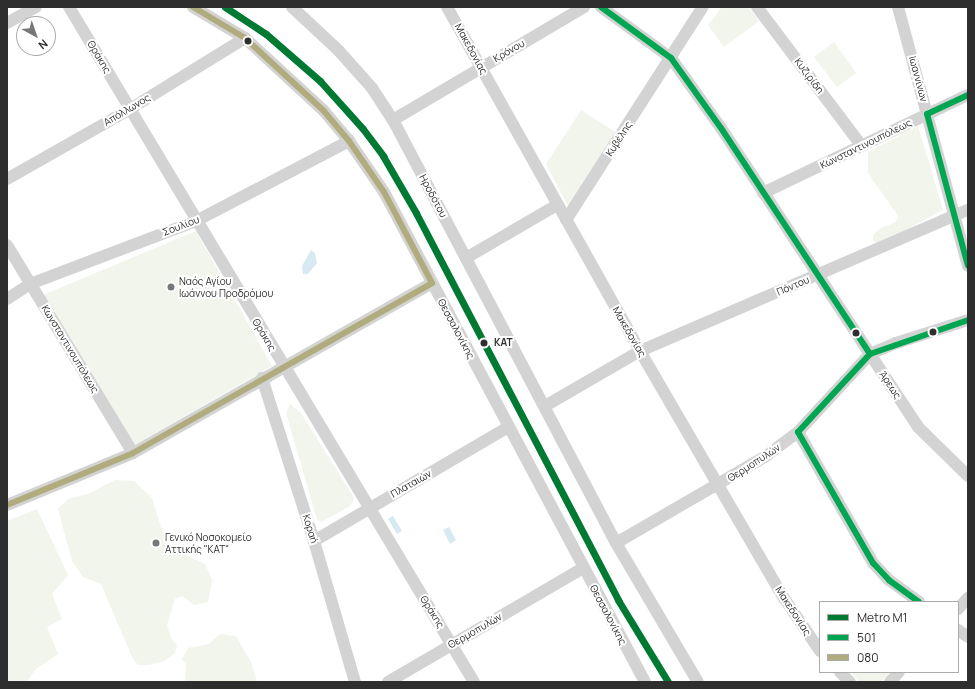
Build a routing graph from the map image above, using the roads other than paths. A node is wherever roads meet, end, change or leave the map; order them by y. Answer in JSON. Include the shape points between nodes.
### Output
{"nodes":[{"id":1,"x":36,"y":7,"type":"edge"},
{"id":2,"x":69,"y":7,"type":"edge"},
{"id":3,"x":193,"y":7,"type":"edge"},
{"id":4,"x":292,"y":7,"type":"edge"},
{"id":5,"x":448,"y":7,"type":"edge"},
{"id":6,"x":584,"y":7,"type":"edge"},
{"id":7,"x":601,"y":7,"type":"edge"},
{"id":8,"x":703,"y":7,"type":"edge"},
{"id":9,"x":757,"y":7,"type":"edge"},
{"id":10,"x":898,"y":7,"type":"edge"},
{"id":11,"x":306,"y":11,"type":"edge"},
{"id":12,"x":7,"y":23,"type":"edge"},
{"id":13,"x":245,"y":38,"type":"junction"},
{"id":14,"x":671,"y":58,"type":"junction"},
{"id":15,"x":480,"y":68,"type":"junction"},
{"id":16,"x":968,"y":94,"type":"edge"},
{"id":17,"x":130,"y":109,"type":"junction"},
{"id":18,"x":927,"y":114,"type":"junction"},
{"id":19,"x":393,"y":120,"type":"junction"},
{"id":20,"x":349,"y":141,"type":"junction"},
{"id":21,"x":861,"y":145,"type":"junction"},
{"id":22,"x":7,"y":179,"type":"edge"},
{"id":23,"x":763,"y":193,"type":"junction"},
{"id":24,"x":557,"y":205,"type":"junction"},
{"id":25,"x":968,"y":210,"type":"edge"},
{"id":26,"x":954,"y":216,"type":"junction"},
{"id":27,"x":566,"y":220,"type":"junction"},
{"id":28,"x":196,"y":221,"type":"junction"},
{"id":29,"x":7,"y":245,"type":"edge"},
{"id":30,"x":466,"y":258,"type":"junction"},
{"id":31,"x":968,"y":266,"type":"edge"},
{"id":32,"x":818,"y":275,"type":"junction"},
{"id":33,"x":432,"y":283,"type":"junction"},
{"id":34,"x":30,"y":284,"type":"junction"},
{"id":35,"x":7,"y":299,"type":"edge"},
{"id":36,"x":968,"y":320,"type":"edge"},
{"id":37,"x":640,"y":352,"type":"junction"},
{"id":38,"x":870,"y":354,"type":"junction"},
{"id":39,"x":282,"y":366,"type":"junction"},
{"id":40,"x":262,"y":378,"type":"junction"},
{"id":41,"x":545,"y":406,"type":"junction"},
{"id":42,"x":508,"y":427,"type":"junction"},
{"id":43,"x":798,"y":432,"type":"junction"},
{"id":44,"x":133,"y":453,"type":"junction"},
{"id":45,"x":968,"y":476,"type":"edge"},
{"id":46,"x":720,"y":485,"type":"junction"},
{"id":47,"x":7,"y":505,"type":"edge"},
{"id":48,"x":369,"y":509,"type":"junction"},
{"id":49,"x":314,"y":541,"type":"junction"},
{"id":50,"x":616,"y":543,"type":"junction"},
{"id":51,"x":583,"y":568,"type":"junction"},
{"id":52,"x":968,"y":598,"type":"edge"},
{"id":53,"x":918,"y":601,"type":"edge"},
{"id":54,"x":959,"y":608,"type":"edge"},
{"id":55,"x":959,"y":631,"type":"edge"},
{"id":56,"x":968,"y":637,"type":"edge"},
{"id":57,"x":452,"y":644,"type":"junction"},
{"id":58,"x":819,"y":650,"type":"edge"},
{"id":59,"x":841,"y":673,"type":"edge"},
{"id":60,"x":898,"y":673,"type":"edge"},
{"id":61,"x":355,"y":682,"type":"edge"},
{"id":62,"x":388,"y":682,"type":"edge"},
{"id":63,"x":474,"y":682,"type":"edge"},
{"id":64,"x":645,"y":682,"type":"edge"},
{"id":65,"x":698,"y":682,"type":"edge"},
{"id":66,"x":850,"y":682,"type":"edge"},
{"id":67,"x":890,"y":682,"type":"edge"}],
"edges":[{"from":1,"to":12,"type":"street"},
{"from":2,"to":17,"type":"street","name":"Θράκης"},
{"from":3,"to":13,"type":"street","name":"Θεσσαλονίκης"},
{"from":4,"to":11,"type":"street","name":"Ηροδότου"},
{"from":5,"to":15,"type":"street","name":"Μακεδονίας"},
{"from":6,"to":15,"type":"street","name":"Κρόνου"},
{"from":7,"to":14,"type":"street","name":"Άρεως"},
{"from":8,"to":14,"type":"street","name":"Κυβέλης"},
{"from":9,"to":21,"type":"street","name":"Κυζιρίδη"},
{"from":10,"to":18,"type":"street","name":"Ιωαννίνων"},
{"from":11,"to":19,"type":"street","name":"Ηροδότου","via":[[372,88]]},
{"from":13,"to":17,"type":"street","name":"Απόλλωνος"},
{"from":13,"to":20,"type":"street","name":"Θεσσαλονίκης","via":[[324,111]]},
{"from":14,"to":23,"type":"street","name":"Άρεως"},
{"from":14,"to":27,"type":"street","name":"Κυβέλης"},
{"from":15,"to":19,"type":"street","name":"Κρόνου"},
{"from":15,"to":24,"type":"street","name":"Μακεδονίας"},
{"from":16,"to":18,"type":"street","name":"Κωνσταντινουπόλεως"},
{"from":17,"to":22,"type":"street","name":"Απόλλωνος"},
{"from":17,"to":28,"type":"street","name":"Θράκης"},
{"from":18,"to":21,"type":"street","name":"Κωνσταντινουπόλεως"},
{"from":18,"to":26,"type":"street","name":"Ιωαννίνων"},
{"from":19,"to":30,"type":"street","name":"Ηροδότου"},
{"from":20,"to":28,"type":"street","name":"Σουλίου"},
{"from":20,"to":33,"type":"street","name":"Θεσσαλονίκης","via":[[384,192]]},
{"from":21,"to":23,"type":"street","name":"Κωνσταντινουπόλεως"},
{"from":23,"to":32,"type":"street","name":"Άρεως"},
{"from":24,"to":27,"type":"street","name":"Μακεδονίας"},
{"from":24,"to":30,"type":"street"},
{"from":25,"to":26,"type":"street","name":"Πόντου"},
{"from":26,"to":31,"type":"street","name":"Ιωαννίνων"},
{"from":26,"to":32,"type":"street","name":"Πόντου"},
{"from":27,"to":37,"type":"street","name":"Μακεδονίας"},
{"from":28,"to":34,"type":"street","name":"Σουλίου"},
{"from":28,"to":39,"type":"street","name":"Θράκης"},
{"from":29,"to":34,"type":"street","name":"Κωνσταντινουπόλεως"},
{"from":30,"to":41,"type":"street","name":"Ηροδότου"},
{"from":32,"to":37,"type":"street","name":"Πόντου"},
{"from":32,"to":38,"type":"street","name":"Άρεως"},
{"from":33,"to":39,"type":"street"},
{"from":33,"to":42,"type":"street","name":"Θεσσαλονίκης"},
{"from":34,"to":35,"type":"street","name":"Σουλίου"},
{"from":34,"to":44,"type":"street","name":"Κωνσταντινουπόλεως"},
{"from":36,"to":38,"type":"street"},
{"from":37,"to":41,"type":"street"},
{"from":37,"to":46,"type":"street","name":"Μακεδονίας"},
{"from":38,"to":43,"type":"street","name":"Θερμοπυλών"},
{"from":38,"to":45,"type":"street","name":"Άρεως","via":[[918,427],[931,443]]},
{"from":39,"to":40,"type":"street"},
{"from":39,"to":48,"type":"street","name":"Θράκης"},
{"from":40,"to":44,"type":"street"},
{"from":40,"to":49,"type":"street","name":"Κοραή"},
{"from":41,"to":50,"type":"street"},
{"from":42,"to":48,"type":"street","name":"Πλαταιών"},
{"from":42,"to":51,"type":"street","name":"Θεσσαλονίκης"},
{"from":43,"to":46,"type":"street","name":"Θερμοπυλών"},
{"from":43,"to":53,"type":"street","via":[[873,562],[889,580]]},
{"from":44,"to":47,"type":"street"},
{"from":46,"to":50,"type":"street","name":"Θερμοπυλών"},
{"from":46,"to":58,"type":"street","name":"Μακεδονίας","via":[[784,598]]},
{"from":48,"to":49,"type":"street","name":"Πλαταιών"},
{"from":48,"to":57,"type":"street","name":"Θράκης"},
{"from":49,"to":61,"type":"street","name":"Κοραή"},
{"from":50,"to":65,"type":"street"},
{"from":51,"to":57,"type":"street","name":"Θερμοπυλών"},
{"from":51,"to":64,"type":"street","name":"Θεσσαλονίκης"},
{"from":52,"to":54,"type":"street"},
{"from":55,"to":56,"type":"street"},
{"from":57,"to":62,"type":"street","name":"Θερμοπυλών"},
{"from":57,"to":63,"type":"street","name":"Θράκης"},
{"from":59,"to":66,"type":"street"},
{"from":60,"to":67,"type":"street"}]}
